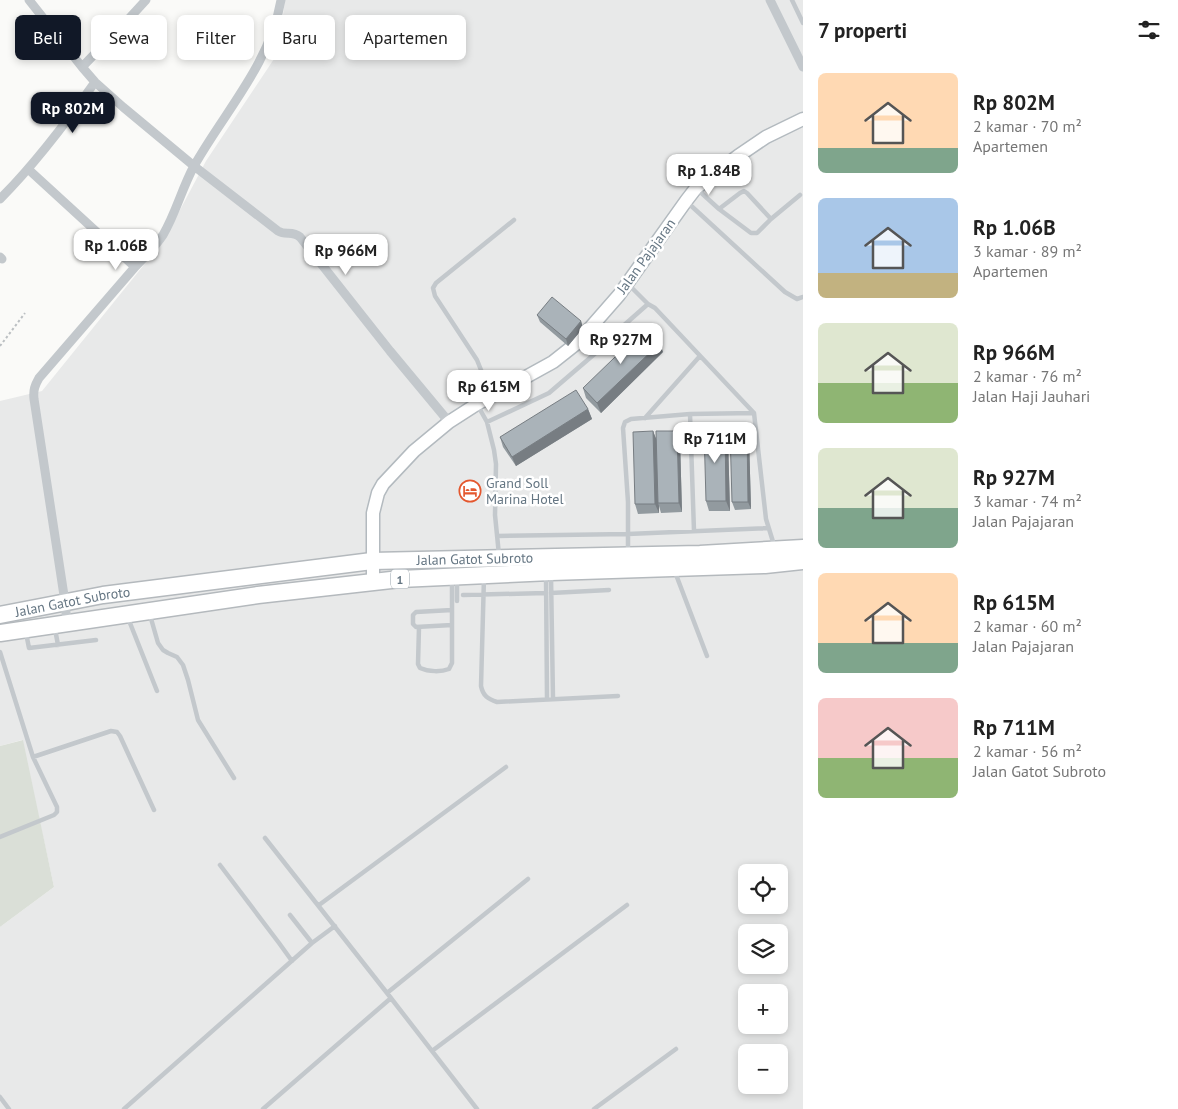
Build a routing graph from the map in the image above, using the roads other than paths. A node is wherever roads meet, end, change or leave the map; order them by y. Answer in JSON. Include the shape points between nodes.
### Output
{"nodes":[{"id":1,"x":29,"y":0,"type":"edge"},
{"id":2,"x":146,"y":0,"type":"edge"},
{"id":3,"x":281,"y":0,"type":"edge"},
{"id":4,"x":770,"y":0,"type":"edge"},
{"id":5,"x":792,"y":0,"type":"edge"},
{"id":6,"x":133,"y":15,"type":"edge"},
{"id":7,"x":803,"y":23,"type":"edge"},
{"id":8,"x":91,"y":58,"type":"edge"},
{"id":9,"x":82,"y":67,"type":"junction"},
{"id":10,"x":803,"y":67,"type":"edge"},
{"id":11,"x":95,"y":82,"type":"junction"},
{"id":12,"x":803,"y":119,"type":"edge"},
{"id":13,"x":194,"y":166,"type":"junction"},
{"id":14,"x":28,"y":169,"type":"junction"},
{"id":15,"x":696,"y":188,"type":"junction"},
{"id":16,"x":800,"y":196,"type":"dead end"},
{"id":17,"x":0,"y":199,"type":"edge"},
{"id":18,"x":686,"y":201,"type":"junction"},
{"id":19,"x":720,"y":209,"type":"junction"},
{"id":20,"x":771,"y":219,"type":"junction"},
{"id":21,"x":514,"y":220,"type":"dead end"},
{"id":22,"x":135,"y":267,"type":"junction"},
{"id":23,"x":627,"y":284,"type":"junction"},
{"id":24,"x":803,"y":297,"type":"edge"},
{"id":25,"x":648,"y":304,"type":"junction"},
{"id":26,"x":597,"y":320,"type":"junction"},
{"id":27,"x":614,"y":334,"type":"junction"},
{"id":28,"x":700,"y":356,"type":"junction"},
{"id":29,"x":491,"y":395,"type":"junction"},
{"id":30,"x":477,"y":404,"type":"junction"},
{"id":31,"x":754,"y":412,"type":"junction"},
{"id":32,"x":690,"y":414,"type":"junction"},
{"id":33,"x":645,"y":418,"type":"junction"},
{"id":34,"x":449,"y":422,"type":"junction"},
{"id":35,"x":487,"y":422,"type":"junction"},
{"id":36,"x":768,"y":528,"type":"junction"},
{"id":37,"x":694,"y":531,"type":"junction"},
{"id":38,"x":628,"y":534,"type":"junction"},
{"id":39,"x":496,"y":536,"type":"junction"},
{"id":40,"x":803,"y":548,"type":"edge"},
{"id":41,"x":776,"y":550,"type":"junction"},
{"id":42,"x":498,"y":551,"type":"junction"},
{"id":43,"x":628,"y":556,"type":"junction"},
{"id":44,"x":372,"y":561,"type":"junction"},
{"id":45,"x":803,"y":561,"type":"edge"},
{"id":46,"x":674,"y":569,"type":"junction"},
{"id":47,"x":548,"y":572,"type":"junction"},
{"id":48,"x":484,"y":575,"type":"junction"},
{"id":49,"x":455,"y":576,"type":"junction"},
{"id":50,"x":373,"y":581,"type":"junction"},
{"id":51,"x":609,"y":590,"type":"dead end"},
{"id":52,"x":548,"y":593,"type":"junction"},
{"id":53,"x":484,"y":594,"type":"junction"},
{"id":54,"x":463,"y":595,"type":"dead end"},
{"id":55,"x":457,"y":601,"type":"dead end"},
{"id":56,"x":65,"y":602,"type":"junction"},
{"id":57,"x":452,"y":610,"type":"junction"},
{"id":58,"x":149,"y":611,"type":"junction"},
{"id":59,"x":126,"y":614,"type":"junction"},
{"id":60,"x":0,"y":615,"type":"edge"},
{"id":61,"x":61,"y":624,"type":"junction"},
{"id":62,"x":452,"y":625,"type":"junction"},
{"id":63,"x":420,"y":627,"type":"junction"},
{"id":64,"x":26,"y":629,"type":"junction"},
{"id":65,"x":0,"y":633,"type":"edge"},
{"id":66,"x":96,"y":640,"type":"dead end"},
{"id":67,"x":58,"y":645,"type":"junction"},
{"id":68,"x":0,"y":652,"type":"edge"},
{"id":69,"x":707,"y":656,"type":"dead end"},
{"id":70,"x":157,"y":691,"type":"dead end"},
{"id":71,"x":618,"y":696,"type":"dead end"},
{"id":72,"x":547,"y":699,"type":"junction"},
{"id":73,"x":553,"y":699,"type":"junction"},
{"id":74,"x":33,"y":757,"type":"junction"},
{"id":75,"x":506,"y":767,"type":"dead end"},
{"id":76,"x":234,"y":778,"type":"dead end"},
{"id":77,"x":154,"y":810,"type":"dead end"},
{"id":78,"x":0,"y":837,"type":"edge"},
{"id":79,"x":265,"y":838,"type":"dead end"},
{"id":80,"x":220,"y":865,"type":"dead end"},
{"id":81,"x":528,"y":879,"type":"dead end"},
{"id":82,"x":318,"y":905,"type":"junction"},
{"id":83,"x":627,"y":905,"type":"dead end"},
{"id":84,"x":290,"y":915,"type":"dead end"},
{"id":85,"x":335,"y":926,"type":"junction"},
{"id":86,"x":312,"y":943,"type":"junction"},
{"id":87,"x":292,"y":961,"type":"junction"},
{"id":88,"x":387,"y":993,"type":"junction"},
{"id":89,"x":391,"y":998,"type":"junction"},
{"id":90,"x":676,"y":1049,"type":"dead end"},
{"id":91,"x":432,"y":1051,"type":"junction"},
{"id":92,"x":0,"y":1097,"type":"edge"},
{"id":93,"x":9,"y":1109,"type":"edge"},
{"id":94,"x":124,"y":1109,"type":"edge"},
{"id":95,"x":264,"y":1109,"type":"edge"},
{"id":96,"x":476,"y":1109,"type":"edge"},
{"id":97,"x":594,"y":1109,"type":"edge"}],
"edges":[{"from":1,"to":9,"type":"street"},
{"from":2,"to":6,"type":"street"},
{"from":3,"to":13,"type":"street","via":[[260,61]]},
{"from":4,"to":10,"type":"street"},
{"from":5,"to":7,"type":"lane"},
{"from":8,"to":9,"type":"street"},
{"from":9,"to":11,"type":"street"},
{"from":11,"to":13,"type":"street"},
{"from":11,"to":14,"type":"street","via":[[63,128]]},
{"from":12,"to":15,"type":"main road","name":"Jalan Pajajaran","via":[[766,136]]},
{"from":13,"to":22,"type":"street","via":[[162,236]]},
{"from":13,"to":34,"type":"street","via":[[278,231],[293,232],[300,237]]},
{"from":14,"to":17,"type":"street"},
{"from":14,"to":22,"type":"street"},
{"from":15,"to":18,"type":"main road","name":"Jalan Pajajaran"},
{"from":15,"to":19,"type":"lane"},
{"from":16,"to":20,"type":"lane"},
{"from":18,"to":23,"type":"main road","name":"Jalan Pajajaran"},
{"from":18,"to":24,"type":"lane","via":[[785,292],[797,299]]},
{"from":19,"to":20,"type":"lane","via":[[750,234],[757,233]]},
{"from":19,"to":20,"type":"lane","via":[[744,192]]},
{"from":21,"to":29,"type":"lane","via":[[436,283],[434,288],[435,296],[477,360]]},
{"from":22,"to":56,"type":"street","via":[[33,390]]},
{"from":23,"to":25,"type":"lane"},
{"from":23,"to":26,"type":"main road","name":"Jalan Pajajaran"},
{"from":25,"to":27,"type":"lane"},
{"from":25,"to":28,"type":"lane"},
{"from":26,"to":27,"type":"lane"},
{"from":26,"to":29,"type":"main road","name":"Jalan Pajajaran","via":[[577,343],[553,362]]},
{"from":27,"to":35,"type":"lane","via":[[549,393]]},
{"from":28,"to":31,"type":"lane"},
{"from":28,"to":33,"type":"lane"},
{"from":29,"to":30,"type":"main road","name":"Jalan Pajajaran"},
{"from":30,"to":34,"type":"main road","name":"Jalan Pajajaran"},
{"from":30,"to":35,"type":"lane"},
{"from":31,"to":32,"type":"lane"},
{"from":31,"to":36,"type":"lane"},
{"from":32,"to":33,"type":"lane"},
{"from":32,"to":37,"type":"lane"},
{"from":33,"to":38,"type":"lane","via":[[631,419],[623,428]]},
{"from":34,"to":44,"type":"main road","name":"Jalan Pajajaran","via":[[395,470],[378,493],[373,513]]},
{"from":35,"to":39,"type":"lane","via":[[496,464]]},
{"from":36,"to":37,"type":"lane"},
{"from":36,"to":41,"type":"lane"},
{"from":37,"to":38,"type":"lane"},
{"from":38,"to":39,"type":"lane"},
{"from":38,"to":43,"type":"lane"},
{"from":39,"to":42,"type":"lane"},
{"from":40,"to":41,"type":"highway","name":"Jalan Gatot Subroto","number":"1"},
{"from":41,"to":43,"type":"highway","name":"Jalan Gatot Subroto","number":"1"},
{"from":42,"to":43,"type":"highway","name":"Jalan Gatot Subroto","number":"1"},
{"from":42,"to":44,"type":"highway","name":"Jalan Gatot Subroto","number":"1"},
{"from":44,"to":50,"type":"main road","name":"Jalan Pajajaran"},
{"from":44,"to":56,"type":"highway","name":"Jalan Gatot Subroto","number":"1"},
{"from":45,"to":46,"type":"highway","name":"Jalan Gatot Subroto","number":"1"},
{"from":46,"to":47,"type":"highway","name":"Jalan Gatot Subroto","number":"1"},
{"from":46,"to":69,"type":"lane"},
{"from":47,"to":48,"type":"highway","name":"Jalan Gatot Subroto","number":"1"},
{"from":47,"to":52,"type":"lane"},
{"from":48,"to":49,"type":"highway","name":"Jalan Gatot Subroto","number":"1"},
{"from":48,"to":53,"type":"lane"},
{"from":49,"to":50,"type":"highway","name":"Jalan Gatot Subroto","number":"1"},
{"from":49,"to":55,"type":"lane"},
{"from":49,"to":57,"type":"lane"},
{"from":50,"to":58,"type":"highway","name":"Jalan Gatot Subroto","number":"1"},
{"from":51,"to":52,"type":"lane"},
{"from":52,"to":53,"type":"lane"},
{"from":52,"to":72,"type":"lane"},
{"from":52,"to":73,"type":"lane"},
{"from":53,"to":54,"type":"lane"},
{"from":53,"to":72,"type":"lane","via":[[482,691],[497,702]]},
{"from":56,"to":60,"type":"highway","name":"Jalan Gatot Subroto","number":"1"},
{"from":56,"to":61,"type":"street"},
{"from":57,"to":62,"type":"lane"},
{"from":57,"to":63,"type":"lane","via":[[416,612],[413,624]]},
{"from":58,"to":59,"type":"highway","name":"Jalan Gatot Subroto","number":"1"},
{"from":58,"to":76,"type":"lane","via":[[158,643],[163,650],[177,657],[182,665],[198,720]]},
{"from":59,"to":61,"type":"highway","name":"Jalan Gatot Subroto","number":"1"},
{"from":59,"to":70,"type":"lane"},
{"from":61,"to":64,"type":"highway","name":"Jalan Gatot Subroto","number":"1"},
{"from":61,"to":67,"type":"lane"},
{"from":62,"to":63,"type":"lane"},
{"from":62,"to":63,"type":"lane","via":[[452,663],[444,671],[420,668]]},
{"from":64,"to":65,"type":"highway","name":"Jalan Gatot Subroto","number":"1"},
{"from":64,"to":67,"type":"lane","via":[[29,648]]},
{"from":66,"to":67,"type":"lane"},
{"from":68,"to":74,"type":"lane"},
{"from":71,"to":73,"type":"lane"},
{"from":72,"to":73,"type":"lane"},
{"from":74,"to":77,"type":"lane","via":[[116,732]]},
{"from":74,"to":78,"type":"lane","via":[[57,812]]},
{"from":75,"to":82,"type":"lane"},
{"from":79,"to":82,"type":"lane"},
{"from":80,"to":87,"type":"lane"},
{"from":81,"to":88,"type":"lane"},
{"from":82,"to":85,"type":"lane"},
{"from":83,"to":91,"type":"lane"},
{"from":84,"to":86,"type":"lane"},
{"from":85,"to":86,"type":"lane"},
{"from":85,"to":88,"type":"lane"},
{"from":86,"to":87,"type":"lane"},
{"from":87,"to":94,"type":"lane"},
{"from":88,"to":89,"type":"lane"},
{"from":89,"to":91,"type":"lane"},
{"from":89,"to":95,"type":"lane"},
{"from":90,"to":97,"type":"lane"},
{"from":91,"to":96,"type":"lane"},
{"from":92,"to":93,"type":"lane"}]}
